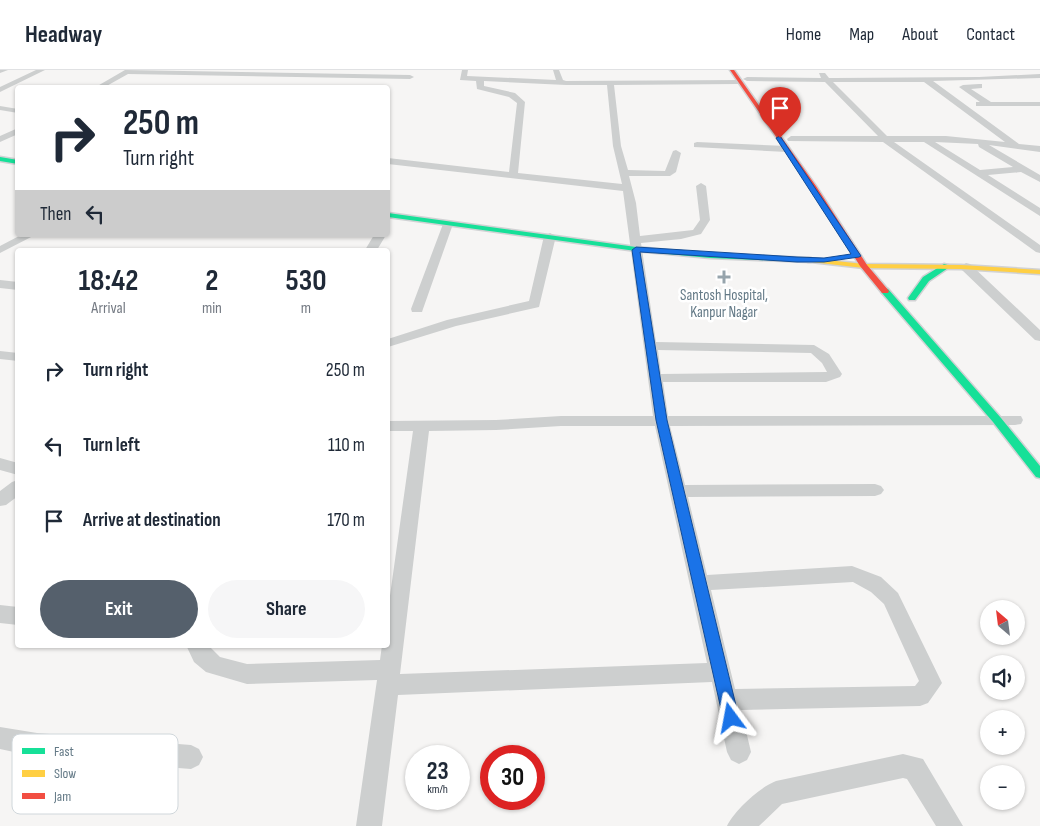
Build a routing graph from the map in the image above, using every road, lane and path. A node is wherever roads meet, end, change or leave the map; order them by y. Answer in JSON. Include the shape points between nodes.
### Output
{"nodes":[{"id":1,"x":5,"y":70,"type":"edge"},
{"id":2,"x":42,"y":70,"type":"edge"},
{"id":3,"x":465,"y":70,"type":"edge"},
{"id":4,"x":556,"y":70,"type":"edge"},
{"id":5,"x":732,"y":70,"type":"edge"},
{"id":6,"x":817,"y":70,"type":"edge"},
{"id":7,"x":931,"y":70,"type":"edge"},
{"id":8,"x":983,"y":70,"type":"edge"},
{"id":9,"x":0,"y":71,"type":"edge"},
{"id":10,"x":128,"y":71,"type":"edge"},
{"id":11,"x":215,"y":72,"type":"edge"},
{"id":12,"x":373,"y":73,"type":"edge"},
{"id":13,"x":1040,"y":76,"type":"edge"},
{"id":14,"x":380,"y":77,"type":"junction"},
{"id":15,"x":410,"y":77,"type":"dead end"},
{"id":16,"x":742,"y":77,"type":"edge"},
{"id":17,"x":926,"y":79,"type":"junction"},
{"id":18,"x":938,"y":79,"type":"junction"},
{"id":19,"x":480,"y":80,"type":"junction"},
{"id":20,"x":826,"y":80,"type":"junction"},
{"id":21,"x":560,"y":82,"type":"junction"},
{"id":22,"x":610,"y":82,"type":"junction"},
{"id":23,"x":991,"y":82,"type":"junction"},
{"id":24,"x":1040,"y":84,"type":"edge"},
{"id":25,"x":102,"y":85,"type":"edge"},
{"id":26,"x":376,"y":85,"type":"edge"},
{"id":27,"x":0,"y":90,"type":"edge"},
{"id":28,"x":960,"y":104,"type":"junction"},
{"id":29,"x":989,"y":104,"type":"junction"},
{"id":30,"x":1040,"y":104,"type":"edge"},
{"id":31,"x":0,"y":108,"type":"edge"},
{"id":32,"x":15,"y":110,"type":"edge"},
{"id":33,"x":15,"y":132,"type":"edge"},
{"id":34,"x":0,"y":139,"type":"edge"},
{"id":35,"x":927,"y":140,"type":"junction"},
{"id":36,"x":887,"y":141,"type":"junction"},
{"id":37,"x":975,"y":141,"type":"junction"},
{"id":38,"x":789,"y":144,"type":"junction"},
{"id":39,"x":697,"y":145,"type":"dead end"},
{"id":40,"x":1017,"y":146,"type":"junction"},
{"id":41,"x":1040,"y":149,"type":"edge"},
{"id":42,"x":676,"y":154,"type":"dead end"},
{"id":43,"x":0,"y":159,"type":"edge"},
{"id":44,"x":390,"y":161,"type":"edge"},
{"id":45,"x":15,"y":162,"type":"edge"},
{"id":46,"x":1023,"y":169,"type":"junction"},
{"id":47,"x":623,"y":173,"type":"junction"},
{"id":48,"x":978,"y":173,"type":"junction"},
{"id":49,"x":513,"y":175,"type":"junction"},
{"id":50,"x":1040,"y":179,"type":"edge"},
{"id":51,"x":701,"y":186,"type":"dead end"},
{"id":52,"x":627,"y":188,"type":"junction"},
{"id":53,"x":838,"y":202,"type":"dead end"},
{"id":54,"x":1040,"y":213,"type":"edge"},
{"id":55,"x":390,"y":218,"type":"edge"},
{"id":56,"x":448,"y":224,"type":"junction"},
{"id":57,"x":550,"y":236,"type":"junction"},
{"id":58,"x":25,"y":237,"type":"edge"},
{"id":59,"x":379,"y":237,"type":"edge"},
{"id":60,"x":635,"y":245,"type":"junction"},
{"id":61,"x":372,"y":248,"type":"edge"},
{"id":62,"x":0,"y":250,"type":"edge"},
{"id":63,"x":1040,"y":250,"type":"edge"},
{"id":64,"x":877,"y":254,"type":"junction"},
{"id":65,"x":909,"y":255,"type":"dead end"},
{"id":66,"x":937,"y":255,"type":"dead end"},
{"id":67,"x":857,"y":256,"type":"junction"},
{"id":68,"x":1005,"y":258,"type":"dead end"},
{"id":69,"x":824,"y":260,"type":"junction"},
{"id":70,"x":864,"y":266,"type":"junction"},
{"id":71,"x":886,"y":266,"type":"junction"},
{"id":72,"x":947,"y":266,"type":"junction"},
{"id":73,"x":966,"y":267,"type":"junction"},
{"id":74,"x":1040,"y":272,"type":"edge"},
{"id":75,"x":0,"y":284,"type":"edge"},
{"id":76,"x":15,"y":286,"type":"edge"},
{"id":77,"x":417,"y":309,"type":"dead end"},
{"id":78,"x":1040,"y":337,"type":"edge"},
{"id":79,"x":390,"y":342,"type":"edge"},
{"id":80,"x":650,"y":346,"type":"junction"},
{"id":81,"x":0,"y":355,"type":"edge"},
{"id":82,"x":15,"y":356,"type":"edge"},
{"id":83,"x":655,"y":378,"type":"junction"},
{"id":84,"x":1002,"y":405,"type":"dead end"},
{"id":85,"x":661,"y":420,"type":"junction"},
{"id":86,"x":997,"y":420,"type":"junction"},
{"id":87,"x":1018,"y":424,"type":"joint"},
{"id":88,"x":390,"y":426,"type":"edge"},
{"id":89,"x":422,"y":426,"type":"junction"},
{"id":90,"x":0,"y":464,"type":"edge"},
{"id":91,"x":15,"y":468,"type":"edge"},
{"id":92,"x":1040,"y":474,"type":"edge"},
{"id":93,"x":15,"y":488,"type":"edge"},
{"id":94,"x":875,"y":490,"type":"dead end"},
{"id":95,"x":678,"y":491,"type":"junction"},
{"id":96,"x":0,"y":500,"type":"edge"},
{"id":97,"x":699,"y":583,"type":"junction"},
{"id":98,"x":392,"y":612,"type":"edge"},
{"id":99,"x":0,"y":614,"type":"edge"},
{"id":100,"x":15,"y":616,"type":"edge"},
{"id":101,"x":390,"y":644,"type":"edge"},
{"id":102,"x":198,"y":648,"type":"edge"},
{"id":103,"x":390,"y":648,"type":"edge"},
{"id":104,"x":720,"y":672,"type":"junction"},
{"id":105,"x":388,"y":677,"type":"junction"},
{"id":106,"x":727,"y":700,"type":"junction"},
{"id":107,"x":739,"y":752,"type":"dead end"},
{"id":108,"x":178,"y":756,"type":"edge"},
{"id":109,"x":191,"y":757,"type":"dead end"},
{"id":110,"x":369,"y":826,"type":"edge"},
{"id":111,"x":740,"y":826,"type":"edge"},
{"id":112,"x":950,"y":826,"type":"edge"}],
"edges":[{"from":1,"to":9,"type":"street"},
{"from":2,"to":27,"type":"street"},
{"from":3,"to":19,"type":"street","via":[[463,78]]},
{"from":4,"to":21,"type":"street"},
{"from":5,"to":16,"type":"main road"},
{"from":6,"to":20,"type":"street"},
{"from":7,"to":18,"type":"street"},
{"from":8,"to":23,"type":"street"},
{"from":10,"to":11,"type":"street"},
{"from":10,"to":25,"type":"street"},
{"from":11,"to":12,"type":"street"},
{"from":12,"to":14,"type":"street"},
{"from":13,"to":23,"type":"street"},
{"from":14,"to":15,"type":"street"},
{"from":14,"to":26,"type":"street"},
{"from":16,"to":20,"type":"street"},
{"from":16,"to":22,"type":"street"},
{"from":16,"to":38,"type":"main road"},
{"from":17,"to":18,"type":"street"},
{"from":17,"to":20,"type":"street"},
{"from":17,"to":28,"type":"street"},
{"from":18,"to":23,"type":"street","via":[[979,78]]},
{"from":19,"to":21,"type":"street"},
{"from":19,"to":49,"type":"street","via":[[482,88],[512,95],[522,102]]},
{"from":20,"to":36,"type":"street"},
{"from":21,"to":22,"type":"street"},
{"from":22,"to":47,"type":"street"},
{"from":23,"to":24,"type":"street"},
{"from":23,"to":29,"type":"street","via":[[963,87]]},
{"from":28,"to":29,"type":"street"},
{"from":28,"to":40,"type":"street"},
{"from":29,"to":30,"type":"street"},
{"from":31,"to":32,"type":"street"},
{"from":33,"to":34,"type":"street"},
{"from":35,"to":36,"type":"street"},
{"from":35,"to":37,"type":"street"},
{"from":35,"to":48,"type":"street"},
{"from":36,"to":38,"type":"street"},
{"from":36,"to":63,"type":"street"},
{"from":37,"to":40,"type":"street"},
{"from":37,"to":46,"type":"street"},
{"from":38,"to":39,"type":"street"},
{"from":38,"to":53,"type":"main road"},
{"from":38,"to":67,"type":"main road"},
{"from":40,"to":41,"type":"street"},
{"from":42,"to":47,"type":"street","via":[[671,172],[667,174]]},
{"from":43,"to":45,"type":"main road"},
{"from":44,"to":49,"type":"street"},
{"from":46,"to":48,"type":"street"},
{"from":46,"to":50,"type":"street"},
{"from":47,"to":52,"type":"street"},
{"from":48,"to":54,"type":"street"},
{"from":49,"to":52,"type":"street"},
{"from":51,"to":60,"type":"street","via":[[705,220],[697,232]]},
{"from":52,"to":60,"type":"street"},
{"from":55,"to":56,"type":"main road"},
{"from":56,"to":57,"type":"main road"},
{"from":56,"to":77,"type":"street"},
{"from":57,"to":60,"type":"main road"},
{"from":57,"to":79,"type":"street","via":[[535,304],[452,323]]},
{"from":58,"to":62,"type":"street"},
{"from":59,"to":61,"type":"street"},
{"from":60,"to":69,"type":"main road","via":[[710,256]]},
{"from":60,"to":80,"type":"street"},
{"from":64,"to":65,"type":"main road"},
{"from":64,"to":67,"type":"main road"},
{"from":64,"to":71,"type":"main road"},
{"from":66,"to":68,"type":"main road"},
{"from":67,"to":69,"type":"main road"},
{"from":67,"to":70,"type":"main road"},
{"from":69,"to":70,"type":"main road"},
{"from":70,"to":71,"type":"main road"},
{"from":70,"to":86,"type":"main road"},
{"from":71,"to":72,"type":"main road"},
{"from":71,"to":72,"type":"main road","via":[[916,302],[918,286],[928,276]]},
{"from":72,"to":73,"type":"main road"},
{"from":73,"to":74,"type":"main road"},
{"from":73,"to":78,"type":"street"},
{"from":75,"to":76,"type":"street"},
{"from":80,"to":83,"type":"street"},
{"from":80,"to":83,"type":"street","via":[[814,349],[820,352],[835,374],[826,378]]},
{"from":81,"to":82,"type":"street"},
{"from":83,"to":85,"type":"street"},
{"from":84,"to":87,"type":"main road"},
{"from":85,"to":86,"type":"street"},
{"from":85,"to":89,"type":"street"},
{"from":85,"to":95,"type":"street"},
{"from":86,"to":87,"type":"street"},
{"from":86,"to":92,"type":"main road"},
{"from":88,"to":89,"type":"street"},
{"from":89,"to":98,"type":"street"},
{"from":90,"to":91,"type":"street"},
{"from":93,"to":96,"type":"street"},
{"from":94,"to":95,"type":"street"},
{"from":95,"to":97,"type":"street"},
{"from":97,"to":104,"type":"street"},
{"from":97,"to":106,"type":"street","via":[[852,574],[868,579],[883,588],[891,599],[931,683],[920,696]]},
{"from":98,"to":101,"type":"street"},
{"from":99,"to":100,"type":"street"},
{"from":102,"to":105,"type":"street","via":[[214,665],[247,674]]},
{"from":103,"to":105,"type":"street"},
{"from":104,"to":105,"type":"street"},
{"from":104,"to":106,"type":"street"},
{"from":105,"to":110,"type":"street"},
{"from":106,"to":107,"type":"street"},
{"from":108,"to":109,"type":"street"},
{"from":111,"to":112,"type":"street","via":[[776,793],[903,766],[914,768]]}]}
